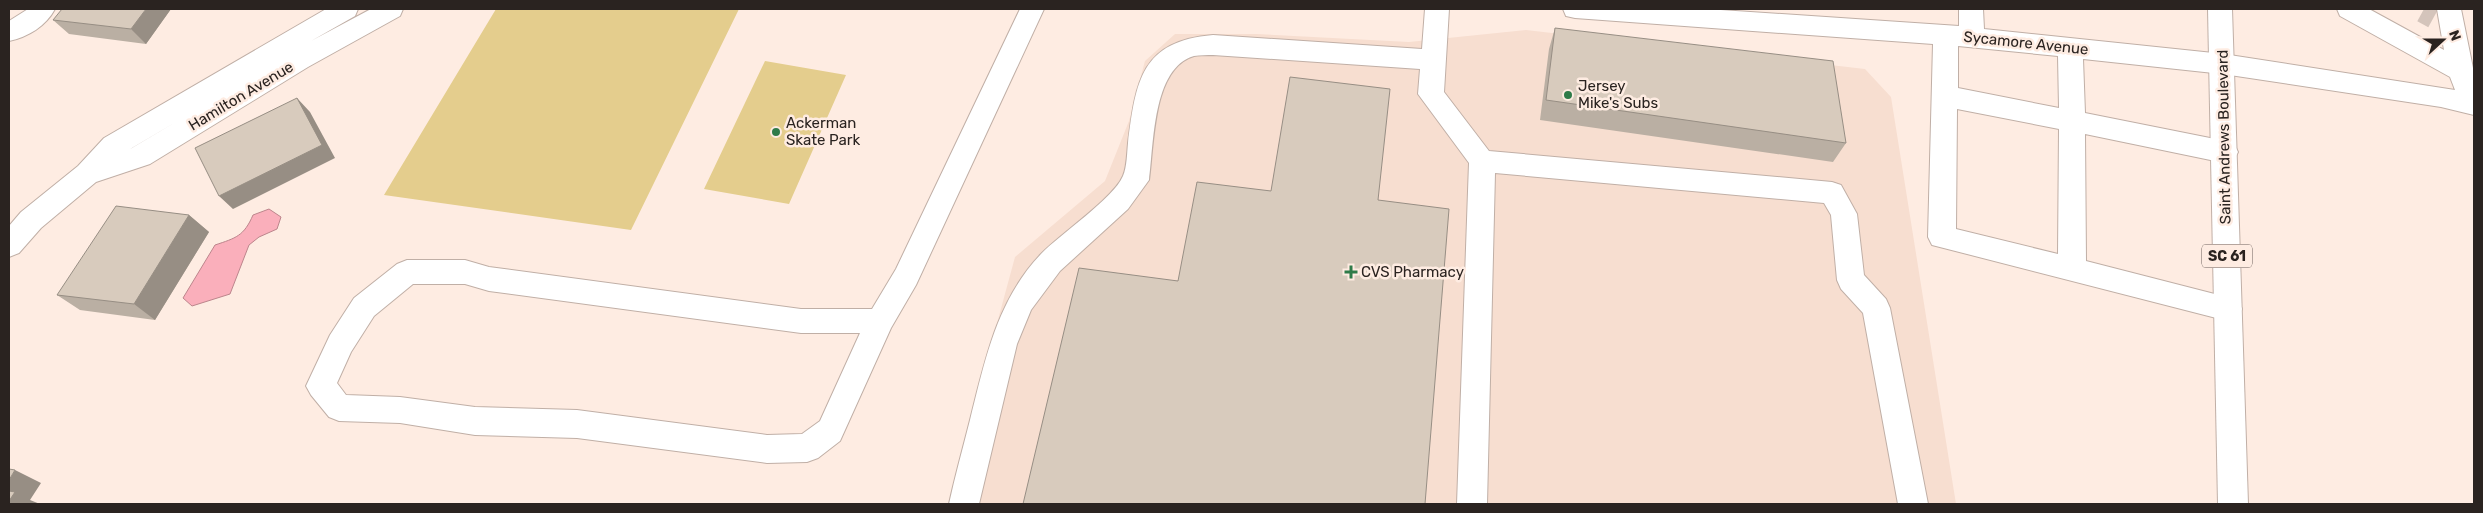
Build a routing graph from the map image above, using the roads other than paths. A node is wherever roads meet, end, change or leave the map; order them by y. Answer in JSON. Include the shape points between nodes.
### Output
{"nodes":[{"id":1,"x":43,"y":9,"type":"edge"},
{"id":2,"x":346,"y":9,"type":"edge"},
{"id":3,"x":391,"y":9,"type":"edge"},
{"id":4,"x":1032,"y":9,"type":"edge"},
{"id":5,"x":1436,"y":9,"type":"edge"},
{"id":6,"x":1576,"y":9,"type":"edge"},
{"id":7,"x":1971,"y":9,"type":"edge"},
{"id":8,"x":2220,"y":9,"type":"edge"},
{"id":9,"x":2349,"y":9,"type":"edge"},
{"id":10,"x":2445,"y":16,"type":"edge"},
{"id":11,"x":1859,"y":19,"type":"edge"},
{"id":12,"x":9,"y":31,"type":"edge"},
{"id":13,"x":1959,"y":36,"type":"junction"},
{"id":14,"x":2070,"y":47,"type":"junction"},
{"id":15,"x":1434,"y":60,"type":"junction"},
{"id":16,"x":2223,"y":64,"type":"junction"},
{"id":17,"x":2461,"y":71,"type":"junction"},
{"id":18,"x":1946,"y":96,"type":"junction"},
{"id":19,"x":2473,"y":104,"type":"edge"},
{"id":20,"x":2072,"y":122,"type":"junction"},
{"id":21,"x":2225,"y":152,"type":"junction"},
{"id":22,"x":1482,"y":161,"type":"junction"},
{"id":23,"x":87,"y":174,"type":"junction"},
{"id":24,"x":9,"y":245,"type":"edge"},
{"id":25,"x":2072,"y":269,"type":"junction"},
{"id":26,"x":2228,"y":310,"type":"junction"},
{"id":27,"x":880,"y":320,"type":"junction"},
{"id":28,"x":964,"y":504,"type":"edge"},
{"id":29,"x":1472,"y":504,"type":"edge"},
{"id":30,"x":1913,"y":504,"type":"edge"},
{"id":31,"x":2233,"y":504,"type":"edge"}],
"edges":[{"from":1,"to":12,"type":"street","via":[[37,16]]},
{"from":2,"to":23,"type":"street","name":"Hamilton Avenue","via":[[113,146]]},
{"from":3,"to":23,"type":"street","name":"Hamilton Avenue","via":[[299,60],[141,156]]},
{"from":4,"to":27,"type":"street","via":[[906,277]]},
{"from":5,"to":15,"type":"street"},
{"from":6,"to":11,"type":"street","name":"Sycamore Avenue"},
{"from":7,"to":13,"type":"street"},
{"from":8,"to":16,"type":"street","name":"Saint Andrews Boulevard","number":"SC 61"},
{"from":9,"to":17,"type":"street"},
{"from":10,"to":17,"type":"street"},
{"from":11,"to":13,"type":"street","name":"Sycamore Avenue"},
{"from":13,"to":14,"type":"street","name":"Sycamore Avenue"},
{"from":13,"to":18,"type":"street"},
{"from":14,"to":16,"type":"street","name":"Sycamore Avenue"},
{"from":14,"to":20,"type":"street"},
{"from":15,"to":22,"type":"street","via":[[1431,94]]},
{"from":15,"to":28,"type":"street","via":[[1213,45],[1189,47],[1169,58],[1158,70],[1147,97],[1136,180],[1119,201],[1050,263],[1020,303],[1003,344]]},
{"from":16,"to":19,"type":"street","name":"Sycamore Avenue"},
{"from":16,"to":21,"type":"street","name":"Saint Andrews Boulevard","number":"SC 61"},
{"from":17,"to":19,"type":"street"},
{"from":18,"to":20,"type":"street"},
{"from":18,"to":25,"type":"street","via":[[1942,237]]},
{"from":20,"to":21,"type":"street"},
{"from":20,"to":25,"type":"street"},
{"from":21,"to":26,"type":"street","name":"Saint Andrews Boulevard","number":"SC 61"},
{"from":22,"to":29,"type":"street"},
{"from":22,"to":30,"type":"street","via":[[1832,193],[1844,214],[1851,280],[1876,308]]},
{"from":23,"to":24,"type":"street","name":"Hamilton Avenue","via":[[31,220]]},
{"from":25,"to":26,"type":"street"},
{"from":26,"to":31,"type":"street","name":"Saint Andrews Boulevard","number":"SC 61"},
{"from":27,"to":27,"type":"street","via":[[830,431],[808,448],[767,449],[576,424],[474,421],[400,410],[339,408],[321,386],[340,344],[364,307],[407,272],[465,272],[489,279],[801,321]]}]}
